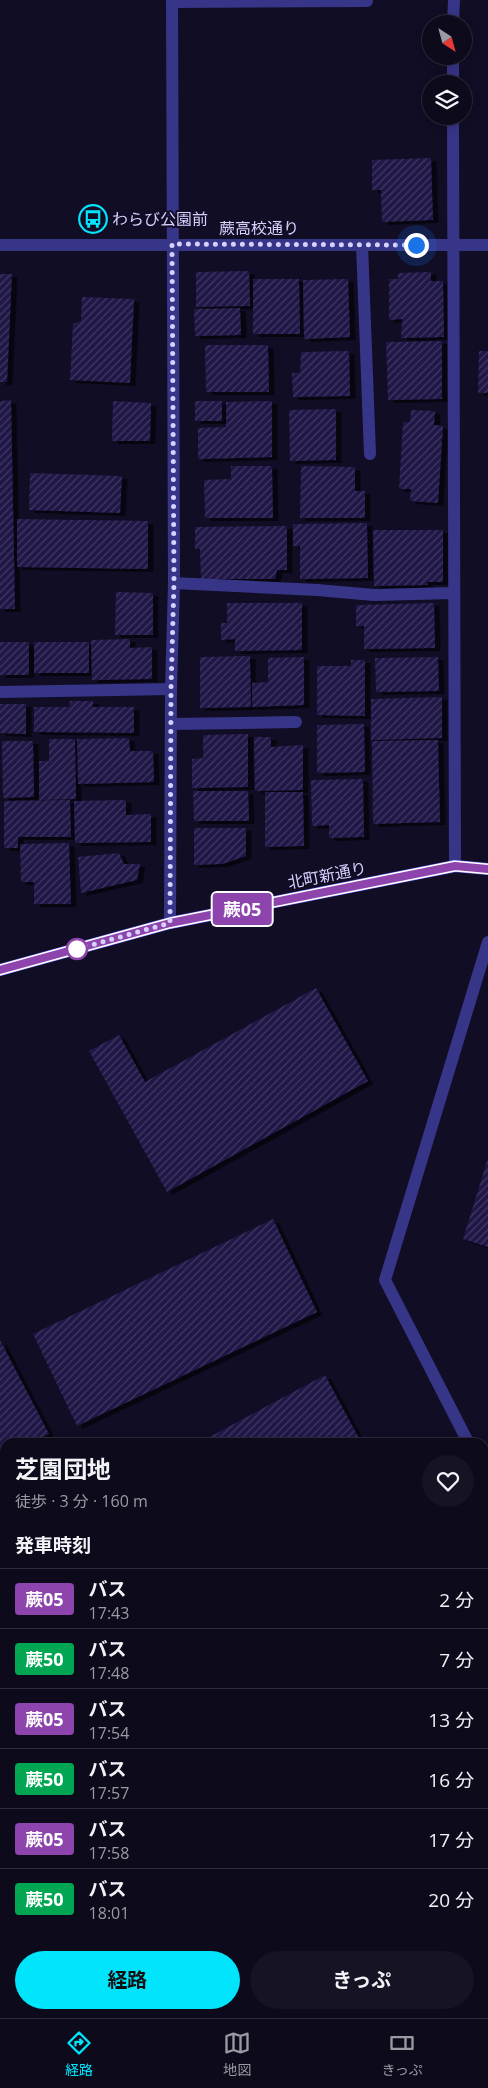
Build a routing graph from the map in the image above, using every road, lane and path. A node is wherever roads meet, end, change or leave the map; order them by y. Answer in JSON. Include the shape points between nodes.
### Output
{"nodes":[{"id":1,"x":368,"y":0,"type":"edge"},
{"id":2,"x":454,"y":0,"type":"edge"},
{"id":3,"x":172,"y":1,"type":"edge"},
{"id":4,"x":454,"y":15,"type":"edge"},
{"id":5,"x":453,"y":125,"type":"edge"},
{"id":6,"x":172,"y":244,"type":"junction"},
{"id":7,"x":0,"y":245,"type":"edge"},
{"id":8,"x":362,"y":245,"type":"junction"},
{"id":9,"x":453,"y":245,"type":"junction"},
{"id":10,"x":488,"y":245,"type":"edge"},
{"id":11,"x":370,"y":454,"type":"dead end"},
{"id":12,"x":174,"y":582,"type":"junction"},
{"id":13,"x":454,"y":593,"type":"junction"},
{"id":14,"x":171,"y":689,"type":"junction"},
{"id":15,"x":0,"y":692,"type":"edge"},
{"id":16,"x":296,"y":722,"type":"dead end"},
{"id":17,"x":171,"y":724,"type":"junction"},
{"id":18,"x":455,"y":866,"type":"junction"},
{"id":19,"x":488,"y":868,"type":"edge"},
{"id":20,"x":170,"y":923,"type":"junction"},
{"id":21,"x":488,"y":942,"type":"edge"},
{"id":22,"x":0,"y":970,"type":"edge"},
{"id":23,"x":466,"y":1438,"type":"edge"}],
"edges":[{"from":1,"to":3,"type":"street"},
{"from":2,"to":4,"type":"street"},
{"from":3,"to":6,"type":"street"},
{"from":5,"to":9,"type":"street"},
{"from":6,"to":7,"type":"street","name":"蕨高校通り"},
{"from":6,"to":8,"type":"street","name":"蕨高校通り"},
{"from":6,"to":12,"type":"street"},
{"from":8,"to":9,"type":"street","name":"蕨高校通り"},
{"from":8,"to":11,"type":"street"},
{"from":9,"to":10,"type":"street","name":"蕨高校通り"},
{"from":9,"to":13,"type":"street"},
{"from":12,"to":13,"type":"street","via":[[374,595]]},
{"from":12,"to":14,"type":"street"},
{"from":13,"to":18,"type":"street"},
{"from":14,"to":15,"type":"street"},
{"from":14,"to":17,"type":"street"},
{"from":16,"to":17,"type":"street"},
{"from":17,"to":20,"type":"street"},
{"from":18,"to":19,"type":"street","name":"北町新通り"},
{"from":18,"to":20,"type":"street","name":"北町新通り"},
{"from":20,"to":22,"type":"street","name":"北町新通り"},
{"from":21,"to":23,"type":"street","via":[[385,1280]]}]}
